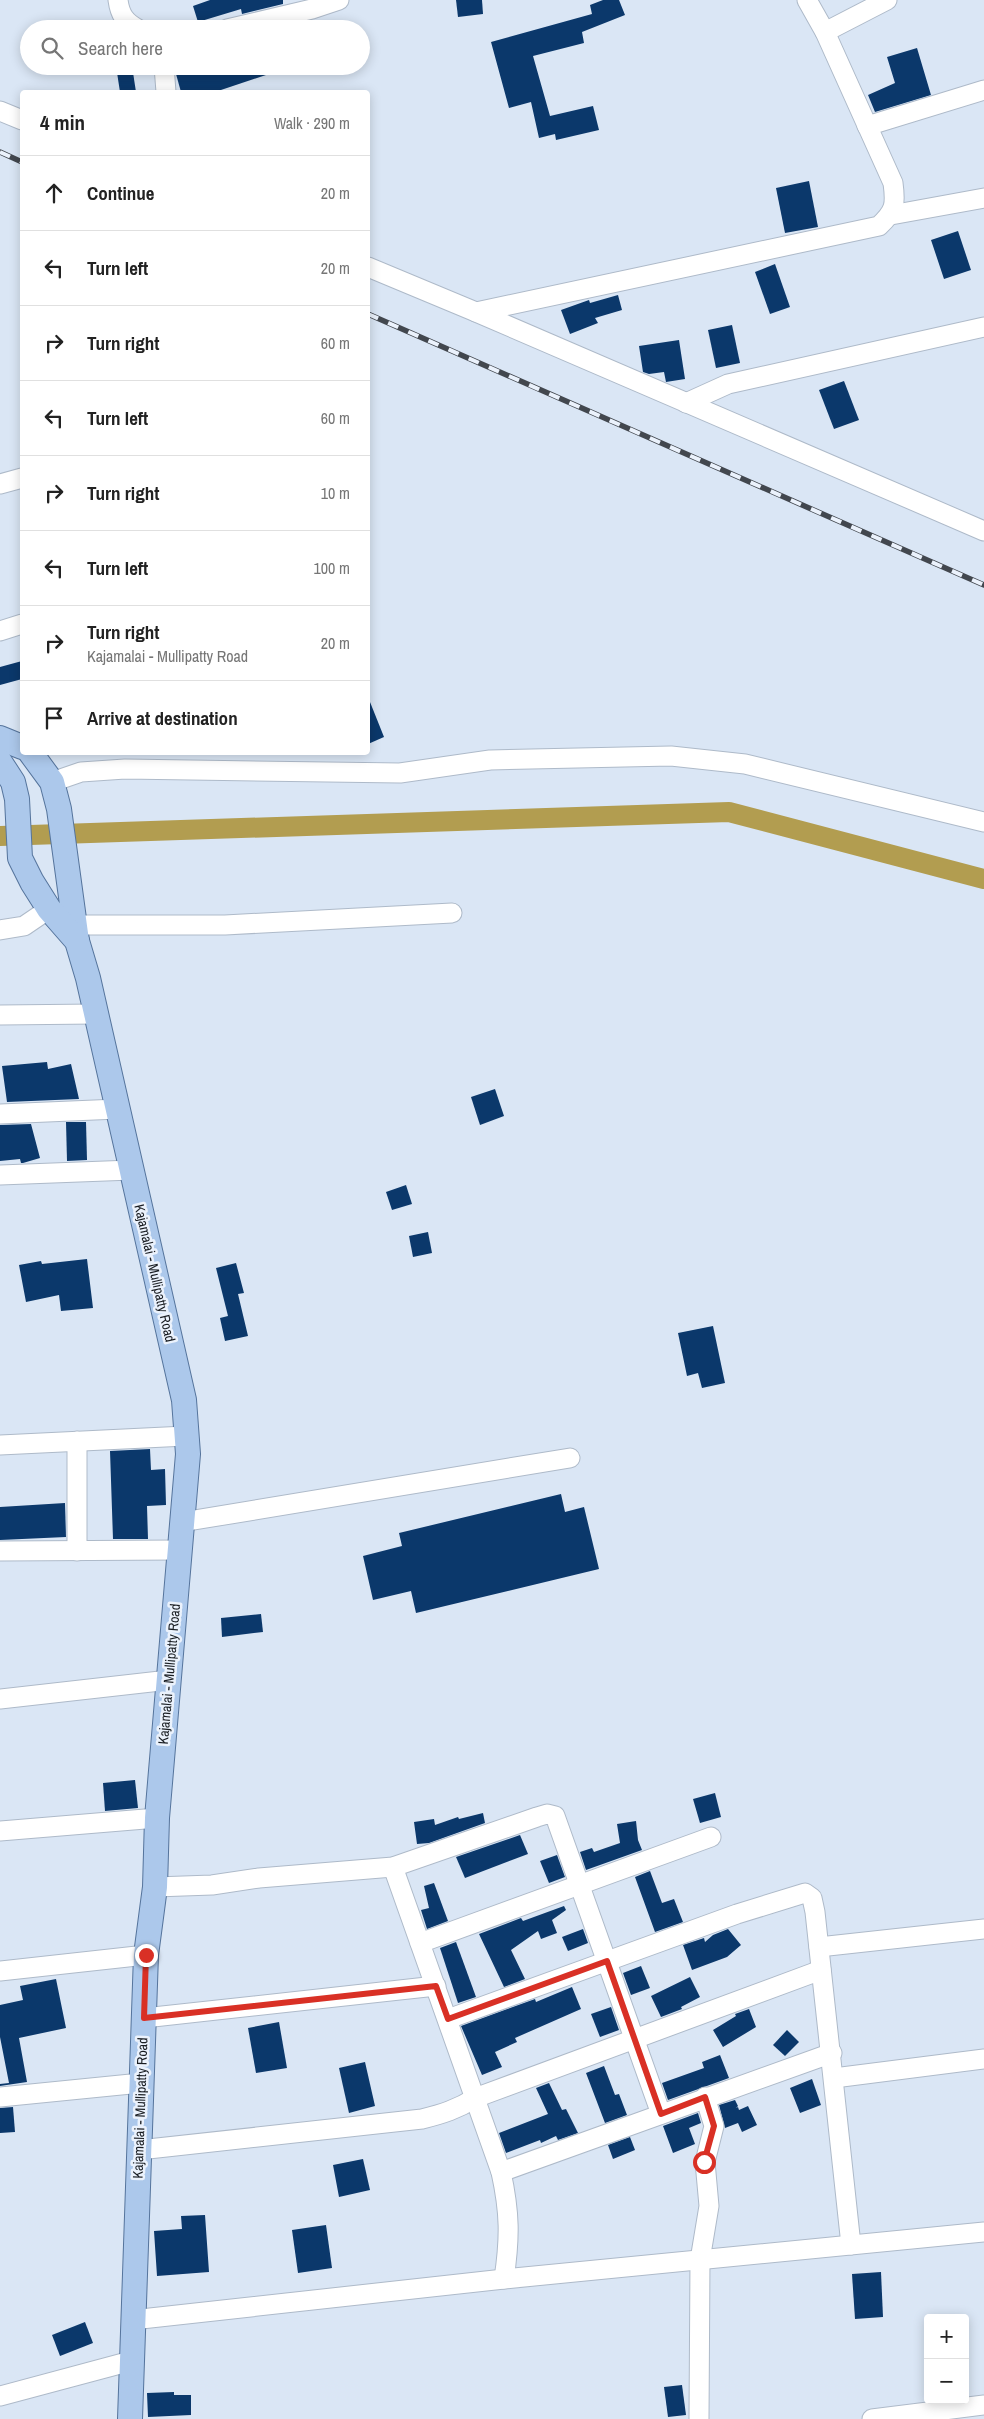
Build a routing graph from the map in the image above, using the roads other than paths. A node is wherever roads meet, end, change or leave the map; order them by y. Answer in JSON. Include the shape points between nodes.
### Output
{"nodes":[{"id":1,"x":118,"y":0,"type":"edge"},
{"id":2,"x":339,"y":0,"type":"edge"},
{"id":3,"x":807,"y":0,"type":"edge"},
{"id":4,"x":887,"y":0,"type":"edge"},
{"id":5,"x":125,"y":20,"type":"edge"},
{"id":6,"x":267,"y":20,"type":"edge"},
{"id":7,"x":825,"y":32,"type":"junction"},
{"id":8,"x":165,"y":75,"type":"edge"},
{"id":9,"x":166,"y":90,"type":"edge"},
{"id":10,"x":984,"y":90,"type":"edge"},
{"id":11,"x":0,"y":111,"type":"edge"},
{"id":12,"x":20,"y":119,"type":"edge"},
{"id":13,"x":867,"y":126,"type":"junction"},
{"id":14,"x":984,"y":198,"type":"edge"},
{"id":15,"x":893,"y":208,"type":"junction"},
{"id":16,"x":370,"y":268,"type":"edge"},
{"id":17,"x":476,"y":312,"type":"junction"},
{"id":18,"x":984,"y":327,"type":"edge"},
{"id":19,"x":686,"y":402,"type":"junction"},
{"id":20,"x":20,"y":479,"type":"edge"},
{"id":21,"x":0,"y":484,"type":"edge"},
{"id":22,"x":984,"y":531,"type":"edge"},
{"id":23,"x":20,"y":625,"type":"edge"},
{"id":24,"x":0,"y":631,"type":"edge"},
{"id":25,"x":0,"y":738,"type":"edge"},
{"id":26,"x":20,"y":747,"type":"edge"},
{"id":27,"x":32,"y":755,"type":"edge"},
{"id":28,"x":2,"y":768,"type":"edge"},
{"id":29,"x":52,"y":782,"type":"junction"},
{"id":30,"x":984,"y":822,"type":"edge"},
{"id":31,"x":49,"y":909,"type":"junction"},
{"id":32,"x":452,"y":914,"type":"dead end"},
{"id":33,"x":0,"y":930,"type":"edge"},
{"id":34,"x":76,"y":933,"type":"junction"},
{"id":35,"x":96,"y":1014,"type":"junction"},
{"id":36,"x":0,"y":1015,"type":"edge"},
{"id":37,"x":118,"y":1109,"type":"junction"},
{"id":38,"x":0,"y":1114,"type":"edge"},
{"id":39,"x":132,"y":1170,"type":"junction"},
{"id":40,"x":0,"y":1175,"type":"edge"},
{"id":41,"x":186,"y":1436,"type":"junction"},
{"id":42,"x":77,"y":1441,"type":"junction"},
{"id":43,"x":0,"y":1445,"type":"edge"},
{"id":44,"x":570,"y":1458,"type":"dead end"},
{"id":45,"x":182,"y":1522,"type":"junction"},
{"id":46,"x":77,"y":1550,"type":"junction"},
{"id":47,"x":180,"y":1550,"type":"junction"},
{"id":48,"x":0,"y":1551,"type":"edge"},
{"id":49,"x":169,"y":1680,"type":"junction"},
{"id":50,"x":0,"y":1699,"type":"edge"},
{"id":51,"x":157,"y":1818,"type":"junction"},
{"id":52,"x":0,"y":1831,"type":"edge"},
{"id":53,"x":711,"y":1837,"type":"dead end"},
{"id":54,"x":393,"y":1867,"type":"junction"},
{"id":55,"x":580,"y":1885,"type":"junction"},
{"id":56,"x":155,"y":1888,"type":"junction"},
{"id":57,"x":984,"y":1928,"type":"edge"},
{"id":58,"x":420,"y":1944,"type":"junction"},
{"id":59,"x":819,"y":1947,"type":"junction"},
{"id":60,"x":146,"y":1955,"type":"junction"},
{"id":61,"x":607,"y":1961,"type":"junction"},
{"id":62,"x":821,"y":1970,"type":"junction"},
{"id":63,"x":0,"y":1971,"type":"edge"},
{"id":64,"x":436,"y":1986,"type":"junction"},
{"id":65,"x":144,"y":2018,"type":"junction"},
{"id":66,"x":448,"y":2019,"type":"junction"},
{"id":67,"x":634,"y":2038,"type":"junction"},
{"id":68,"x":832,"y":2053,"type":"junction"},
{"id":69,"x":984,"y":2059,"type":"edge"},
{"id":70,"x":834,"y":2078,"type":"junction"},
{"id":71,"x":141,"y":2084,"type":"junction"},
{"id":72,"x":0,"y":2097,"type":"edge"},
{"id":73,"x":705,"y":2097,"type":"junction"},
{"id":74,"x":475,"y":2098,"type":"junction"},
{"id":75,"x":661,"y":2114,"type":"junction"},
{"id":76,"x":139,"y":2150,"type":"junction"},
{"id":77,"x":501,"y":2172,"type":"junction"},
{"id":78,"x":984,"y":2232,"type":"edge"},
{"id":79,"x":851,"y":2245,"type":"junction"},
{"id":80,"x":700,"y":2260,"type":"junction"},
{"id":81,"x":504,"y":2279,"type":"junction"},
{"id":82,"x":132,"y":2320,"type":"junction"},
{"id":83,"x":131,"y":2361,"type":"junction"},
{"id":84,"x":0,"y":2396,"type":"edge"},
{"id":85,"x":984,"y":2405,"type":"edge"},
{"id":86,"x":130,"y":2419,"type":"edge"},
{"id":87,"x":699,"y":2419,"type":"edge"},
{"id":88,"x":872,"y":2419,"type":"edge"}],
"edges":[{"from":1,"to":5,"type":"street"},
{"from":2,"to":6,"type":"street"},
{"from":3,"to":7,"type":"street"},
{"from":4,"to":7,"type":"street"},
{"from":7,"to":13,"type":"street"},
{"from":8,"to":9,"type":"street"},
{"from":10,"to":13,"type":"street"},
{"from":11,"to":12,"type":"street"},
{"from":13,"to":15,"type":"street","via":[[893,183]]},
{"from":14,"to":15,"type":"street","via":[[917,212]]},
{"from":15,"to":17,"type":"street","via":[[879,226]]},
{"from":16,"to":17,"type":"street"},
{"from":17,"to":19,"type":"street"},
{"from":18,"to":19,"type":"street","via":[[728,384]]},
{"from":19,"to":22,"type":"street"},
{"from":20,"to":21,"type":"street"},
{"from":23,"to":24,"type":"street"},
{"from":25,"to":26,"type":"main road"},
{"from":27,"to":29,"type":"main road","name":"Kajamalai - Mullipatty Road"},
{"from":28,"to":31,"type":"main road","name":"Kajamalai - Mullipatty Road","via":[[17,800],[20,858]]},
{"from":29,"to":30,"type":"street","via":[[81,772],[125,769],[400,773],[490,760],[671,756],[745,764]]},
{"from":29,"to":34,"type":"main road","name":"Kajamalai - Mullipatty Road","via":[[59,809]]},
{"from":31,"to":33,"type":"street","via":[[24,926]]},
{"from":31,"to":34,"type":"main road","name":"Kajamalai - Mullipatty Road"},
{"from":32,"to":34,"type":"street"},
{"from":34,"to":35,"type":"main road","name":"Kajamalai - Mullipatty Road"},
{"from":35,"to":36,"type":"street"},
{"from":35,"to":37,"type":"main road","name":"Kajamalai - Mullipatty Road"},
{"from":37,"to":38,"type":"street"},
{"from":37,"to":39,"type":"main road","name":"Kajamalai - Mullipatty Road"},
{"from":39,"to":40,"type":"street"},
{"from":39,"to":41,"type":"main road","name":"Kajamalai - Mullipatty Road","via":[[184,1400]]},
{"from":41,"to":42,"type":"street"},
{"from":41,"to":45,"type":"main road","name":"Kajamalai - Mullipatty Road","via":[[188,1454]]},
{"from":42,"to":43,"type":"street"},
{"from":42,"to":46,"type":"street"},
{"from":44,"to":45,"type":"street"},
{"from":45,"to":47,"type":"main road","name":"Kajamalai - Mullipatty Road"},
{"from":46,"to":47,"type":"street"},
{"from":46,"to":48,"type":"street"},
{"from":47,"to":49,"type":"main road","name":"Kajamalai - Mullipatty Road"},
{"from":49,"to":50,"type":"street"},
{"from":49,"to":51,"type":"main road","name":"Kajamalai - Mullipatty Road"},
{"from":51,"to":52,"type":"street"},
{"from":51,"to":56,"type":"main road","name":"Kajamalai - Mullipatty Road"},
{"from":53,"to":55,"type":"street"},
{"from":54,"to":55,"type":"street","via":[[547,1814],[554,1816],[559,1823]]},
{"from":54,"to":56,"type":"street"},
{"from":54,"to":58,"type":"street"},
{"from":55,"to":58,"type":"street"},
{"from":55,"to":61,"type":"street"},
{"from":56,"to":60,"type":"main road","name":"Kajamalai - Mullipatty Road"},
{"from":57,"to":59,"type":"street"},
{"from":58,"to":64,"type":"street"},
{"from":59,"to":61,"type":"street","via":[[812,1898],[805,1892]]},
{"from":59,"to":62,"type":"street"},
{"from":60,"to":63,"type":"street"},
{"from":60,"to":65,"type":"main road","name":"Kajamalai - Mullipatty Road"},
{"from":61,"to":66,"type":"street"},
{"from":61,"to":67,"type":"street"},
{"from":62,"to":67,"type":"street"},
{"from":62,"to":68,"type":"street"},
{"from":64,"to":65,"type":"street"},
{"from":64,"to":66,"type":"street"},
{"from":65,"to":71,"type":"main road","name":"Kajamalai - Mullipatty Road"},
{"from":66,"to":74,"type":"street"},
{"from":67,"to":74,"type":"street"},
{"from":67,"to":75,"type":"street"},
{"from":68,"to":70,"type":"street"},
{"from":68,"to":73,"type":"street"},
{"from":69,"to":70,"type":"street"},
{"from":70,"to":79,"type":"street"},
{"from":71,"to":72,"type":"street"},
{"from":71,"to":76,"type":"main road","name":"Kajamalai - Mullipatty Road"},
{"from":73,"to":75,"type":"street"},
{"from":73,"to":80,"type":"street","via":[[714,2126],[704,2162],[709,2206]]},
{"from":74,"to":76,"type":"street","via":[[462,2107],[422,2119]]},
{"from":74,"to":77,"type":"street"},
{"from":75,"to":77,"type":"street"},
{"from":76,"to":82,"type":"main road","name":"Kajamalai - Mullipatty Road"},
{"from":77,"to":81,"type":"street","via":[[509,2209],[510,2238]]},
{"from":78,"to":79,"type":"street"},
{"from":79,"to":80,"type":"street"},
{"from":80,"to":81,"type":"street"},
{"from":80,"to":87,"type":"street"},
{"from":81,"to":82,"type":"street"},
{"from":82,"to":83,"type":"main road","name":"Kajamalai - Mullipatty Road"},
{"from":83,"to":84,"type":"street"},
{"from":83,"to":86,"type":"main road","name":"Kajamalai - Mullipatty Road"},
{"from":85,"to":88,"type":"street"}]}
